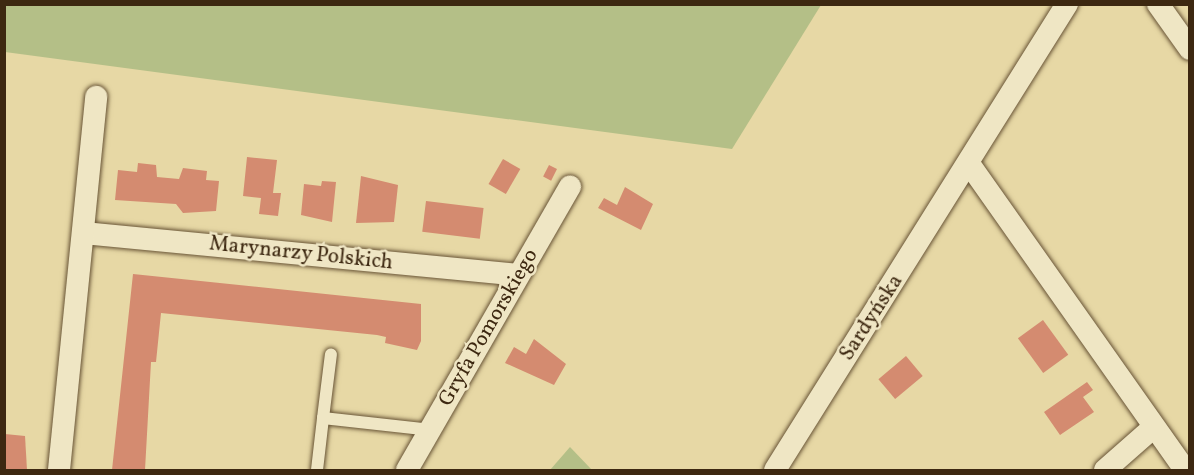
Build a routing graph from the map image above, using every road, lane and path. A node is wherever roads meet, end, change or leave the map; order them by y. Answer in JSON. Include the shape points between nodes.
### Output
{"nodes":[{"id":1,"x":1067,"y":4,"type":"edge"},
{"id":2,"x":1158,"y":4,"type":"edge"},
{"id":3,"x":1190,"y":49,"type":"edge"},
{"id":4,"x":96,"y":97,"type":"dead end"},
{"id":5,"x":970,"y":165,"type":"junction"},
{"id":6,"x":570,"y":186,"type":"dead end"},
{"id":7,"x":84,"y":233,"type":"junction"},
{"id":8,"x":518,"y":276,"type":"junction"},
{"id":9,"x":331,"y":354,"type":"dead end"},
{"id":10,"x":323,"y":418,"type":"junction"},
{"id":11,"x":1154,"y":427,"type":"junction"},
{"id":12,"x":431,"y":430,"type":"junction"},
{"id":13,"x":59,"y":471,"type":"edge"},
{"id":14,"x":317,"y":471,"type":"edge"},
{"id":15,"x":407,"y":471,"type":"edge"},
{"id":16,"x":775,"y":471,"type":"edge"},
{"id":17,"x":1105,"y":471,"type":"edge"},
{"id":18,"x":1185,"y":471,"type":"edge"}],
"edges":[{"from":1,"to":5,"type":"street","name":"Sardyńska"},
{"from":2,"to":3,"type":"street"},
{"from":4,"to":7,"type":"street"},
{"from":5,"to":11,"type":"street"},
{"from":5,"to":16,"type":"street","name":"Sardyńska"},
{"from":6,"to":8,"type":"street","name":"Gryfa Pomorskiego"},
{"from":7,"to":8,"type":"street","name":"Marynarzy Polskich"},
{"from":7,"to":13,"type":"street"},
{"from":8,"to":12,"type":"street","name":"Gryfa Pomorskiego"},
{"from":9,"to":10,"type":"lane"},
{"from":10,"to":12,"type":"lane"},
{"from":10,"to":14,"type":"lane"},
{"from":11,"to":17,"type":"street"},
{"from":11,"to":18,"type":"street"},
{"from":12,"to":15,"type":"street","name":"Gryfa Pomorskiego"}]}
